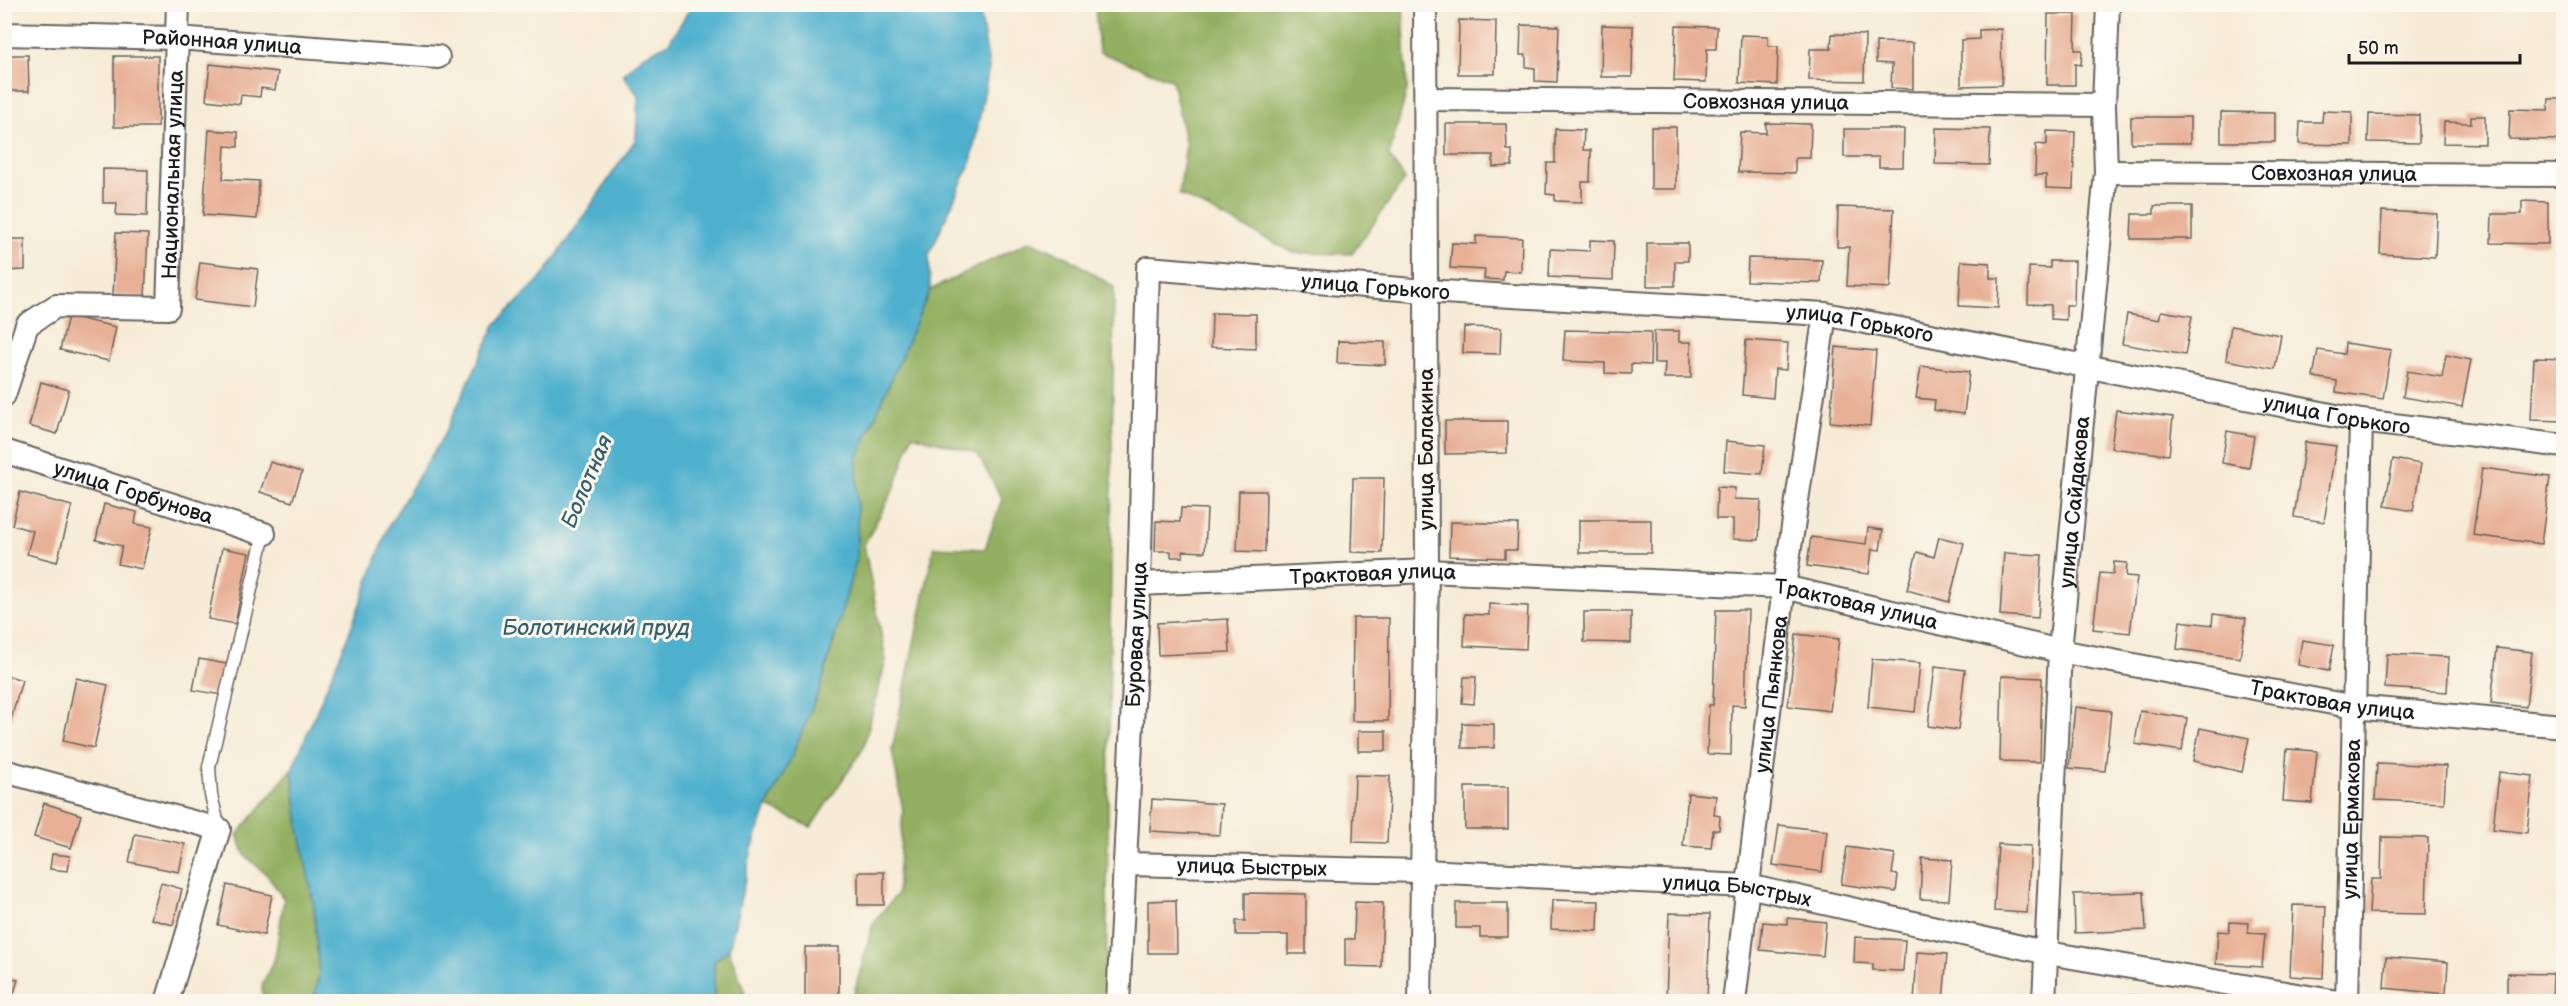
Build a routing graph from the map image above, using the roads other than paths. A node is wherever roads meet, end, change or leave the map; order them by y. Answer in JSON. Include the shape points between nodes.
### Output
{"nodes":[{"id":1,"x":178,"y":4,"type":"edge"},
{"id":2,"x":1425,"y":4,"type":"edge"},
{"id":3,"x":2108,"y":4,"type":"edge"},
{"id":4,"x":4,"y":34,"type":"edge"},
{"id":5,"x":176,"y":38,"type":"junction"},
{"id":6,"x":438,"y":57,"type":"dead end"},
{"id":7,"x":1427,"y":99,"type":"junction"},
{"id":8,"x":2104,"y":105,"type":"junction"},
{"id":9,"x":2106,"y":172,"type":"junction"},
{"id":10,"x":2564,"y":175,"type":"edge"},
{"id":11,"x":1148,"y":268,"type":"joint"},
{"id":12,"x":1425,"y":291,"type":"junction"},
{"id":13,"x":1825,"y":314,"type":"junction"},
{"id":14,"x":2085,"y":367,"type":"junction"},
{"id":15,"x":4,"y":394,"type":"edge"},
{"id":16,"x":2361,"y":421,"type":"junction"},
{"id":17,"x":2564,"y":446,"type":"edge"},
{"id":18,"x":4,"y":451,"type":"edge"},
{"id":19,"x":264,"y":534,"type":"joint"},
{"id":20,"x":1426,"y":572,"type":"junction"},
{"id":21,"x":1139,"y":584,"type":"junction"},
{"id":22,"x":1784,"y":587,"type":"junction"},
{"id":23,"x":2060,"y":651,"type":"junction"},
{"id":24,"x":2354,"y":707,"type":"junction"},
{"id":25,"x":2564,"y":726,"type":"edge"},
{"id":26,"x":4,"y":771,"type":"edge"},
{"id":27,"x":219,"y":829,"type":"junction"},
{"id":28,"x":1126,"y":864,"type":"junction"},
{"id":29,"x":1422,"y":871,"type":"junction"},
{"id":30,"x":1748,"y":886,"type":"junction"},
{"id":31,"x":2048,"y":953,"type":"junction"},
{"id":32,"x":167,"y":1002,"type":"edge"},
{"id":33,"x":1119,"y":1002,"type":"edge"},
{"id":34,"x":1420,"y":1002,"type":"edge"},
{"id":35,"x":1734,"y":1002,"type":"edge"},
{"id":36,"x":2044,"y":1002,"type":"edge"},
{"id":37,"x":2338,"y":1002,"type":"edge"},
{"id":38,"x":2347,"y":1002,"type":"edge"}],
"edges":[{"from":1,"to":5,"type":"street","name":"Национальная улица"},
{"from":2,"to":7,"type":"street","name":"улица Балакина"},
{"from":3,"to":8,"type":"street","name":"улица Сайдакова"},
{"from":4,"to":5,"type":"street","name":"Районная улица"},
{"from":5,"to":6,"type":"street","name":"Районная улица"},
{"from":5,"to":15,"type":"street","name":"Национальная улица","via":[[168,308],[56,306],[27,325]]},
{"from":7,"to":8,"type":"street","name":"Совхозная улица"},
{"from":7,"to":12,"type":"street","name":"улица Балакина"},
{"from":8,"to":9,"type":"street","name":"улица Сайдакова"},
{"from":9,"to":10,"type":"street","name":"Совхозная улица"},
{"from":9,"to":14,"type":"street","name":"улица Сайдакова"},
{"from":11,"to":12,"type":"street","name":"улица Горького"},
{"from":11,"to":21,"type":"street","name":"Буровая улица"},
{"from":12,"to":13,"type":"street","name":"улица Горького"},
{"from":12,"to":20,"type":"street","name":"улица Балакина"},
{"from":13,"to":14,"type":"street","name":"улица Горького"},
{"from":13,"to":22,"type":"street","name":"улица Пьянкова"},
{"from":14,"to":16,"type":"street","name":"улица Горького"},
{"from":14,"to":23,"type":"street","name":"улица Сайдакова"},
{"from":16,"to":17,"type":"street","name":"улица Горького"},
{"from":16,"to":24,"type":"street","name":"улица Ермакова"},
{"from":18,"to":19,"type":"street","name":"улица Горбунова"},
{"from":19,"to":27,"type":"lane","via":[[209,767]]},
{"from":20,"to":21,"type":"street","name":"Трактовая улица"},
{"from":20,"to":22,"type":"street","name":"Трактовая улица"},
{"from":20,"to":29,"type":"street","name":"улица Балакина"},
{"from":21,"to":28,"type":"street","name":"Буровая улица"},
{"from":22,"to":23,"type":"street","name":"Трактовая улица"},
{"from":22,"to":30,"type":"street","name":"улица Пьянкова"},
{"from":23,"to":24,"type":"street","name":"Трактовая улица"},
{"from":23,"to":31,"type":"street","name":"улица Сайдакова"},
{"from":24,"to":25,"type":"street","name":"Трактовая улица"},
{"from":24,"to":38,"type":"street","name":"улица Ермакова"},
{"from":26,"to":27,"type":"street"},
{"from":27,"to":32,"type":"street"},
{"from":28,"to":29,"type":"street","name":"улица Быстрых"},
{"from":28,"to":33,"type":"street","name":"Буровая улица"},
{"from":29,"to":30,"type":"street","name":"улица Быстрых"},
{"from":29,"to":34,"type":"street","name":"улица Балакина"},
{"from":30,"to":31,"type":"street","name":"улица Быстрых"},
{"from":30,"to":35,"type":"street","name":"улица Пьянкова"},
{"from":31,"to":36,"type":"street","name":"улица Сайдакова"},
{"from":31,"to":37,"type":"street","name":"улица Быстрых"}]}
